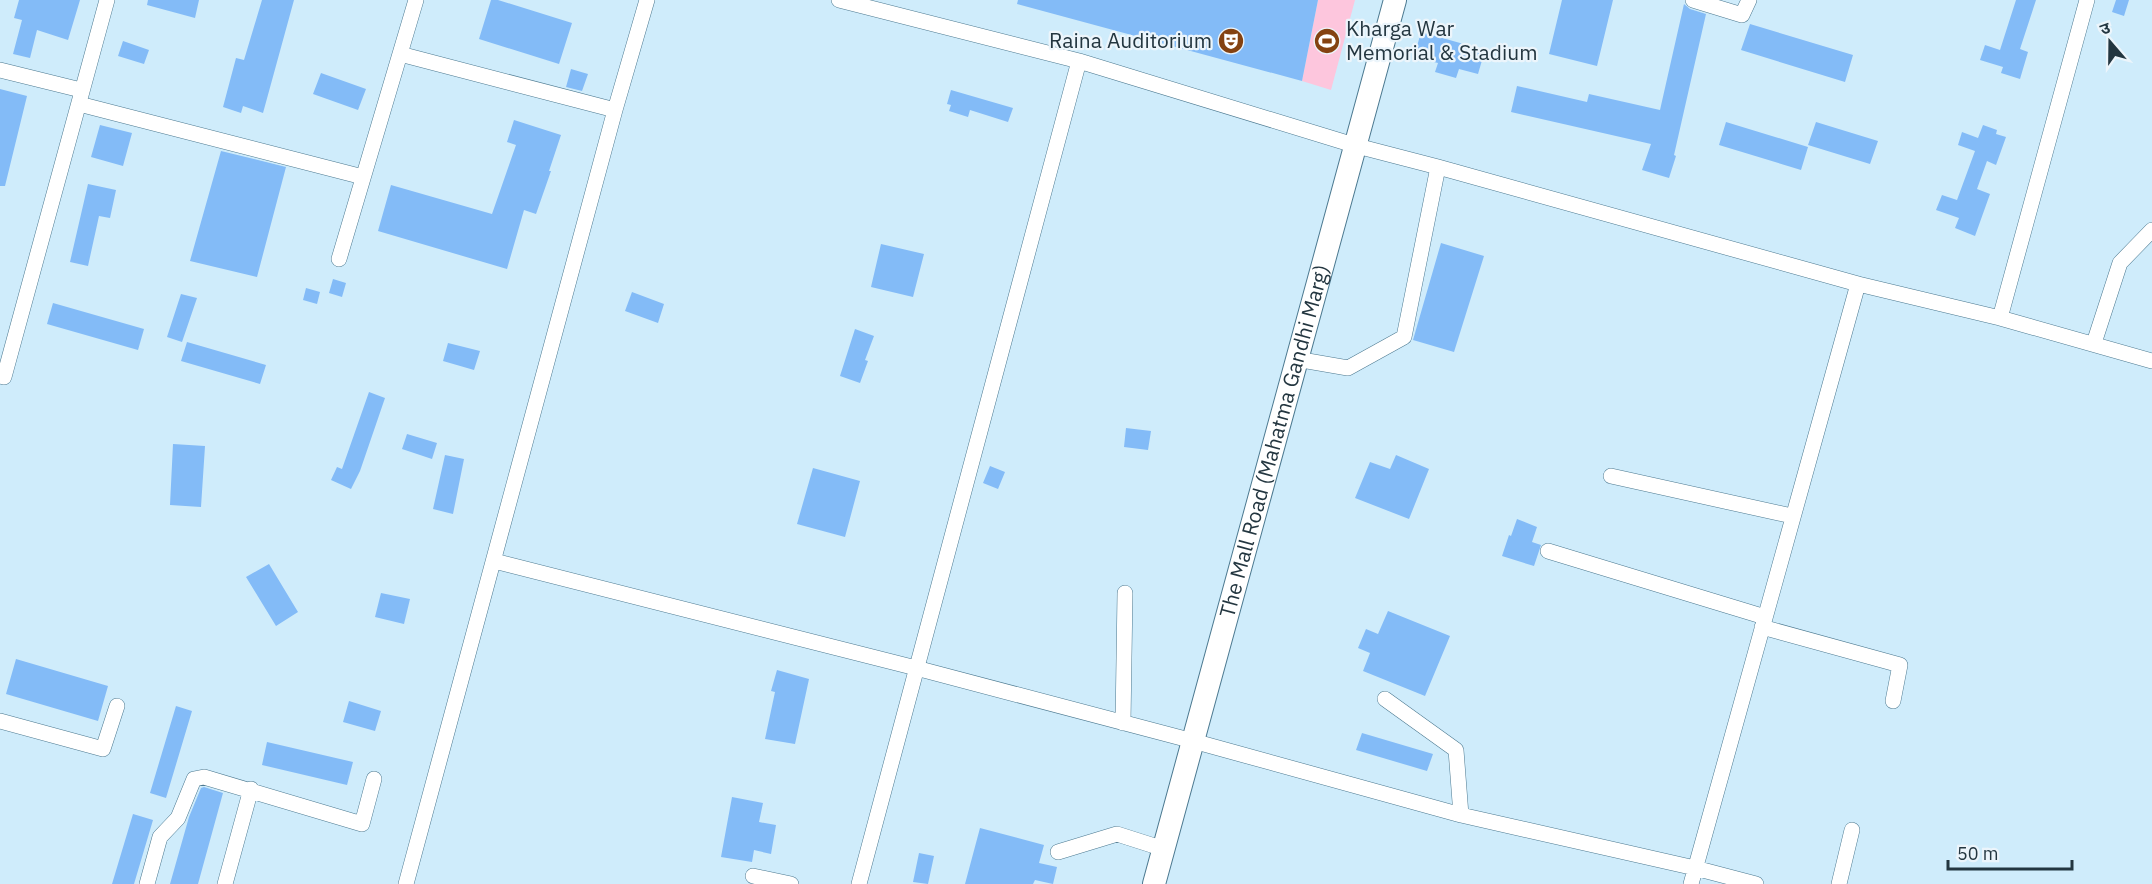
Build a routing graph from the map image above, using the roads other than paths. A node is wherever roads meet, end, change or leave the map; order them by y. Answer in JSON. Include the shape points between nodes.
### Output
{"nodes":[{"id":1,"x":106,"y":0,"type":"edge"},
{"id":2,"x":416,"y":0,"type":"edge"},
{"id":3,"x":647,"y":0,"type":"edge"},
{"id":4,"x":839,"y":0,"type":"edge"},
{"id":5,"x":1395,"y":0,"type":"edge"},
{"id":6,"x":1693,"y":0,"type":"edge"},
{"id":7,"x":1749,"y":0,"type":"edge"},
{"id":8,"x":2087,"y":0,"type":"edge"},
{"id":9,"x":400,"y":54,"type":"junction"},
{"id":10,"x":1079,"y":61,"type":"junction"},
{"id":11,"x":0,"y":70,"type":"edge"},
{"id":12,"x":80,"y":97,"type":"junction"},
{"id":13,"x":615,"y":110,"type":"junction"},
{"id":14,"x":1357,"y":146,"type":"junction"},
{"id":15,"x":1438,"y":167,"type":"junction"},
{"id":16,"x":363,"y":177,"type":"junction"},
{"id":17,"x":2152,"y":230,"type":"edge"},
{"id":18,"x":339,"y":259,"type":"dead end"},
{"id":19,"x":1858,"y":284,"type":"junction"},
{"id":20,"x":2000,"y":318,"type":"junction"},
{"id":21,"x":2094,"y":343,"type":"junction"},
{"id":22,"x":1296,"y":359,"type":"junction"},
{"id":23,"x":2152,"y":361,"type":"edge"},
{"id":24,"x":0,"y":376,"type":"edge"},
{"id":25,"x":1611,"y":476,"type":"dead end"},
{"id":26,"x":1792,"y":516,"type":"junction"},
{"id":27,"x":1548,"y":551,"type":"dead end"},
{"id":28,"x":494,"y":561,"type":"junction"},
{"id":29,"x":1125,"y":593,"type":"dead end"},
{"id":30,"x":1763,"y":622,"type":"junction"},
{"id":31,"x":916,"y":668,"type":"junction"},
{"id":32,"x":1385,"y":699,"type":"dead end"},
{"id":33,"x":1893,"y":701,"type":"dead end"},
{"id":34,"x":117,"y":706,"type":"dead end"},
{"id":35,"x":0,"y":721,"type":"edge"},
{"id":36,"x":1123,"y":723,"type":"junction"},
{"id":37,"x":1193,"y":741,"type":"junction"},
{"id":38,"x":374,"y":779,"type":"dead end"},
{"id":39,"x":251,"y":789,"type":"junction"},
{"id":40,"x":1461,"y":815,"type":"junction"},
{"id":41,"x":1852,"y":830,"type":"dead end"},
{"id":42,"x":1164,"y":849,"type":"junction"},
{"id":43,"x":1058,"y":852,"type":"dead end"},
{"id":44,"x":1695,"y":868,"type":"junction"},
{"id":45,"x":753,"y":876,"type":"dead end"},
{"id":46,"x":147,"y":884,"type":"edge"},
{"id":47,"x":225,"y":884,"type":"edge"},
{"id":48,"x":406,"y":884,"type":"edge"},
{"id":49,"x":791,"y":884,"type":"edge"},
{"id":50,"x":859,"y":884,"type":"edge"},
{"id":51,"x":1155,"y":884,"type":"edge"},
{"id":52,"x":1691,"y":884,"type":"edge"},
{"id":53,"x":1756,"y":884,"type":"edge"},
{"id":54,"x":1839,"y":884,"type":"edge"}],
"edges":[{"from":1,"to":12,"type":"street"},
{"from":2,"to":9,"type":"street"},
{"from":3,"to":13,"type":"street"},
{"from":4,"to":10,"type":"street"},
{"from":5,"to":14,"type":"street","name":"The Mall Road (Mahatma Gandhi Marg)"},
{"from":6,"to":7,"type":"street","via":[[1743,15]]},
{"from":8,"to":20,"type":"street"},
{"from":9,"to":13,"type":"street"},
{"from":9,"to":16,"type":"street"},
{"from":10,"to":14,"type":"street"},
{"from":10,"to":31,"type":"street"},
{"from":11,"to":12,"type":"street"},
{"from":12,"to":16,"type":"street"},
{"from":12,"to":24,"type":"street","via":[[4,377]]},
{"from":13,"to":28,"type":"street"},
{"from":14,"to":15,"type":"street"},
{"from":14,"to":22,"type":"street","name":"The Mall Road (Mahatma Gandhi Marg)"},
{"from":15,"to":19,"type":"street"},
{"from":15,"to":22,"type":"street","via":[[1404,337],[1348,368]]},
{"from":16,"to":18,"type":"street"},
{"from":17,"to":21,"type":"street","via":[[2120,263]]},
{"from":19,"to":20,"type":"street"},
{"from":19,"to":26,"type":"street"},
{"from":20,"to":21,"type":"street"},
{"from":21,"to":23,"type":"street"},
{"from":22,"to":37,"type":"street","name":"The Mall Road (Mahatma Gandhi Marg)"},
{"from":25,"to":26,"type":"street"},
{"from":26,"to":30,"type":"street"},
{"from":27,"to":30,"type":"street"},
{"from":28,"to":31,"type":"street"},
{"from":28,"to":48,"type":"street"},
{"from":29,"to":36,"type":"street"},
{"from":30,"to":33,"type":"street","via":[[1900,665]]},
{"from":30,"to":44,"type":"street"},
{"from":31,"to":36,"type":"street"},
{"from":31,"to":50,"type":"street"},
{"from":32,"to":40,"type":"street","via":[[1456,750]]},
{"from":34,"to":35,"type":"street","via":[[103,749]]},
{"from":36,"to":37,"type":"street"},
{"from":37,"to":40,"type":"street"},
{"from":37,"to":42,"type":"street","name":"The Mall Road (Mahatma Gandhi Marg)"},
{"from":38,"to":39,"type":"street","via":[[362,824]]},
{"from":39,"to":46,"type":"street","via":[[204,777],[194,779],[178,818],[160,837]]},
{"from":39,"to":47,"type":"street"},
{"from":40,"to":44,"type":"street"},
{"from":41,"to":54,"type":"street"},
{"from":42,"to":43,"type":"street","via":[[1117,834]]},
{"from":42,"to":51,"type":"street","name":"The Mall Road (Mahatma Gandhi Marg)"},
{"from":44,"to":52,"type":"street"},
{"from":44,"to":53,"type":"street"},
{"from":45,"to":49,"type":"street"}]}
